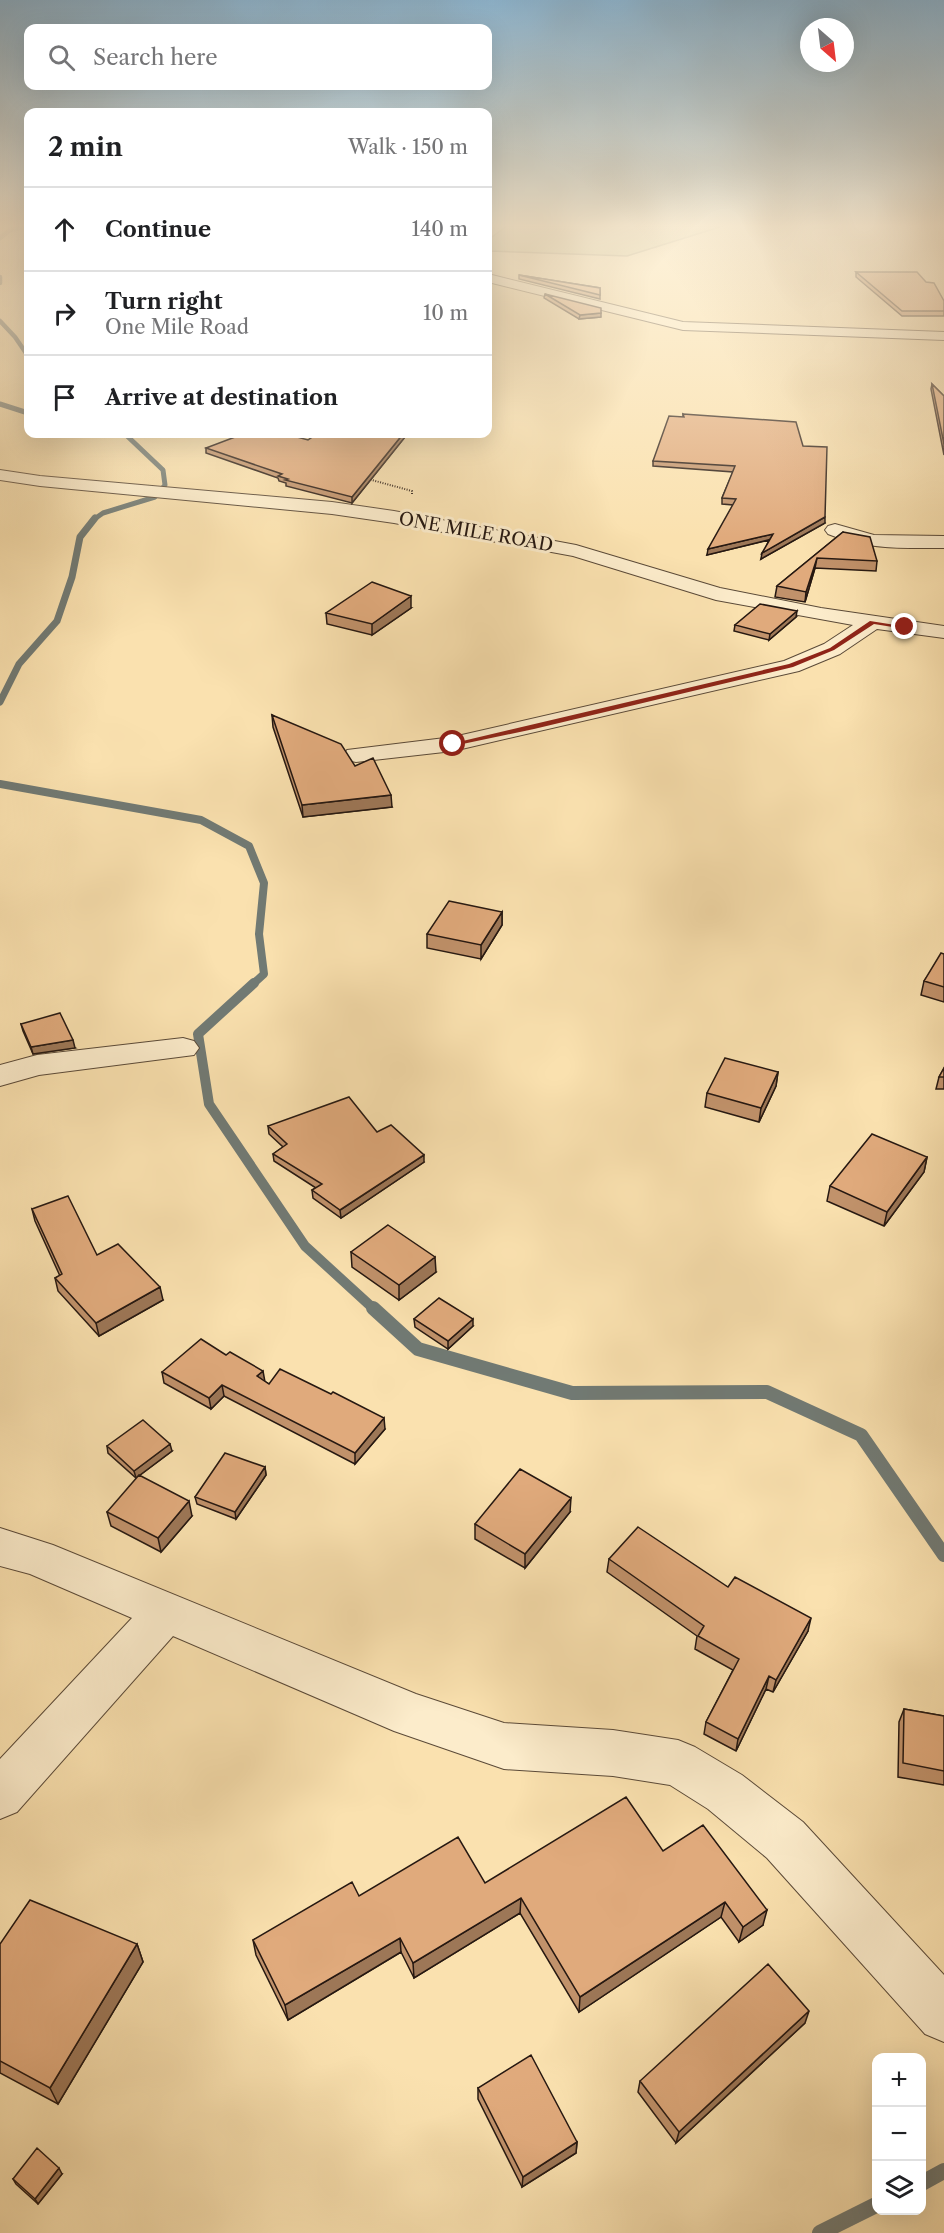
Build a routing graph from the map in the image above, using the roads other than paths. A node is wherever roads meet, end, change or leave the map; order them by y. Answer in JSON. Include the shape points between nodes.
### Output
{"nodes":[{"id":1,"x":793,"y":330,"type":"edge"},
{"id":2,"x":944,"y":336,"type":"edge"},
{"id":3,"x":0,"y":475,"type":"edge"},
{"id":4,"x":835,"y":530,"type":"dead end"},
{"id":5,"x":944,"y":542,"type":"edge"},
{"id":6,"x":872,"y":622,"type":"junction"},
{"id":7,"x":944,"y":632,"type":"edge"},
{"id":8,"x":356,"y":755,"type":"dead end"},
{"id":9,"x":183,"y":1048,"type":"dead end"},
{"id":10,"x":0,"y":1076,"type":"edge"},
{"id":11,"x":0,"y":1547,"type":"edge"},
{"id":12,"x":167,"y":1611,"type":"junction"},
{"id":13,"x":0,"y":1795,"type":"edge"},
{"id":14,"x":944,"y":2015,"type":"edge"}],
"edges":[{"from":1,"to":2,"type":"street"},
{"from":3,"to":6,"type":"street","name":"ONE MILE ROAD","via":[[332,508],[576,551],[716,594]]},
{"from":4,"to":5,"type":"street","via":[[867,540]]},
{"from":6,"to":7,"type":"street","name":"ONE MILE ROAD"},
{"from":6,"to":8,"type":"street","via":[[832,649],[791,666],[523,730],[453,744]]},
{"from":9,"to":10,"type":"street","via":[[36,1065]]},
{"from":11,"to":12,"type":"street","via":[[38,1558]]},
{"from":12,"to":13,"type":"street"},
{"from":12,"to":14,"type":"street","via":[[411,1715],[504,1746],[613,1753],[678,1763],[725,1792],[785,1840]]}]}
